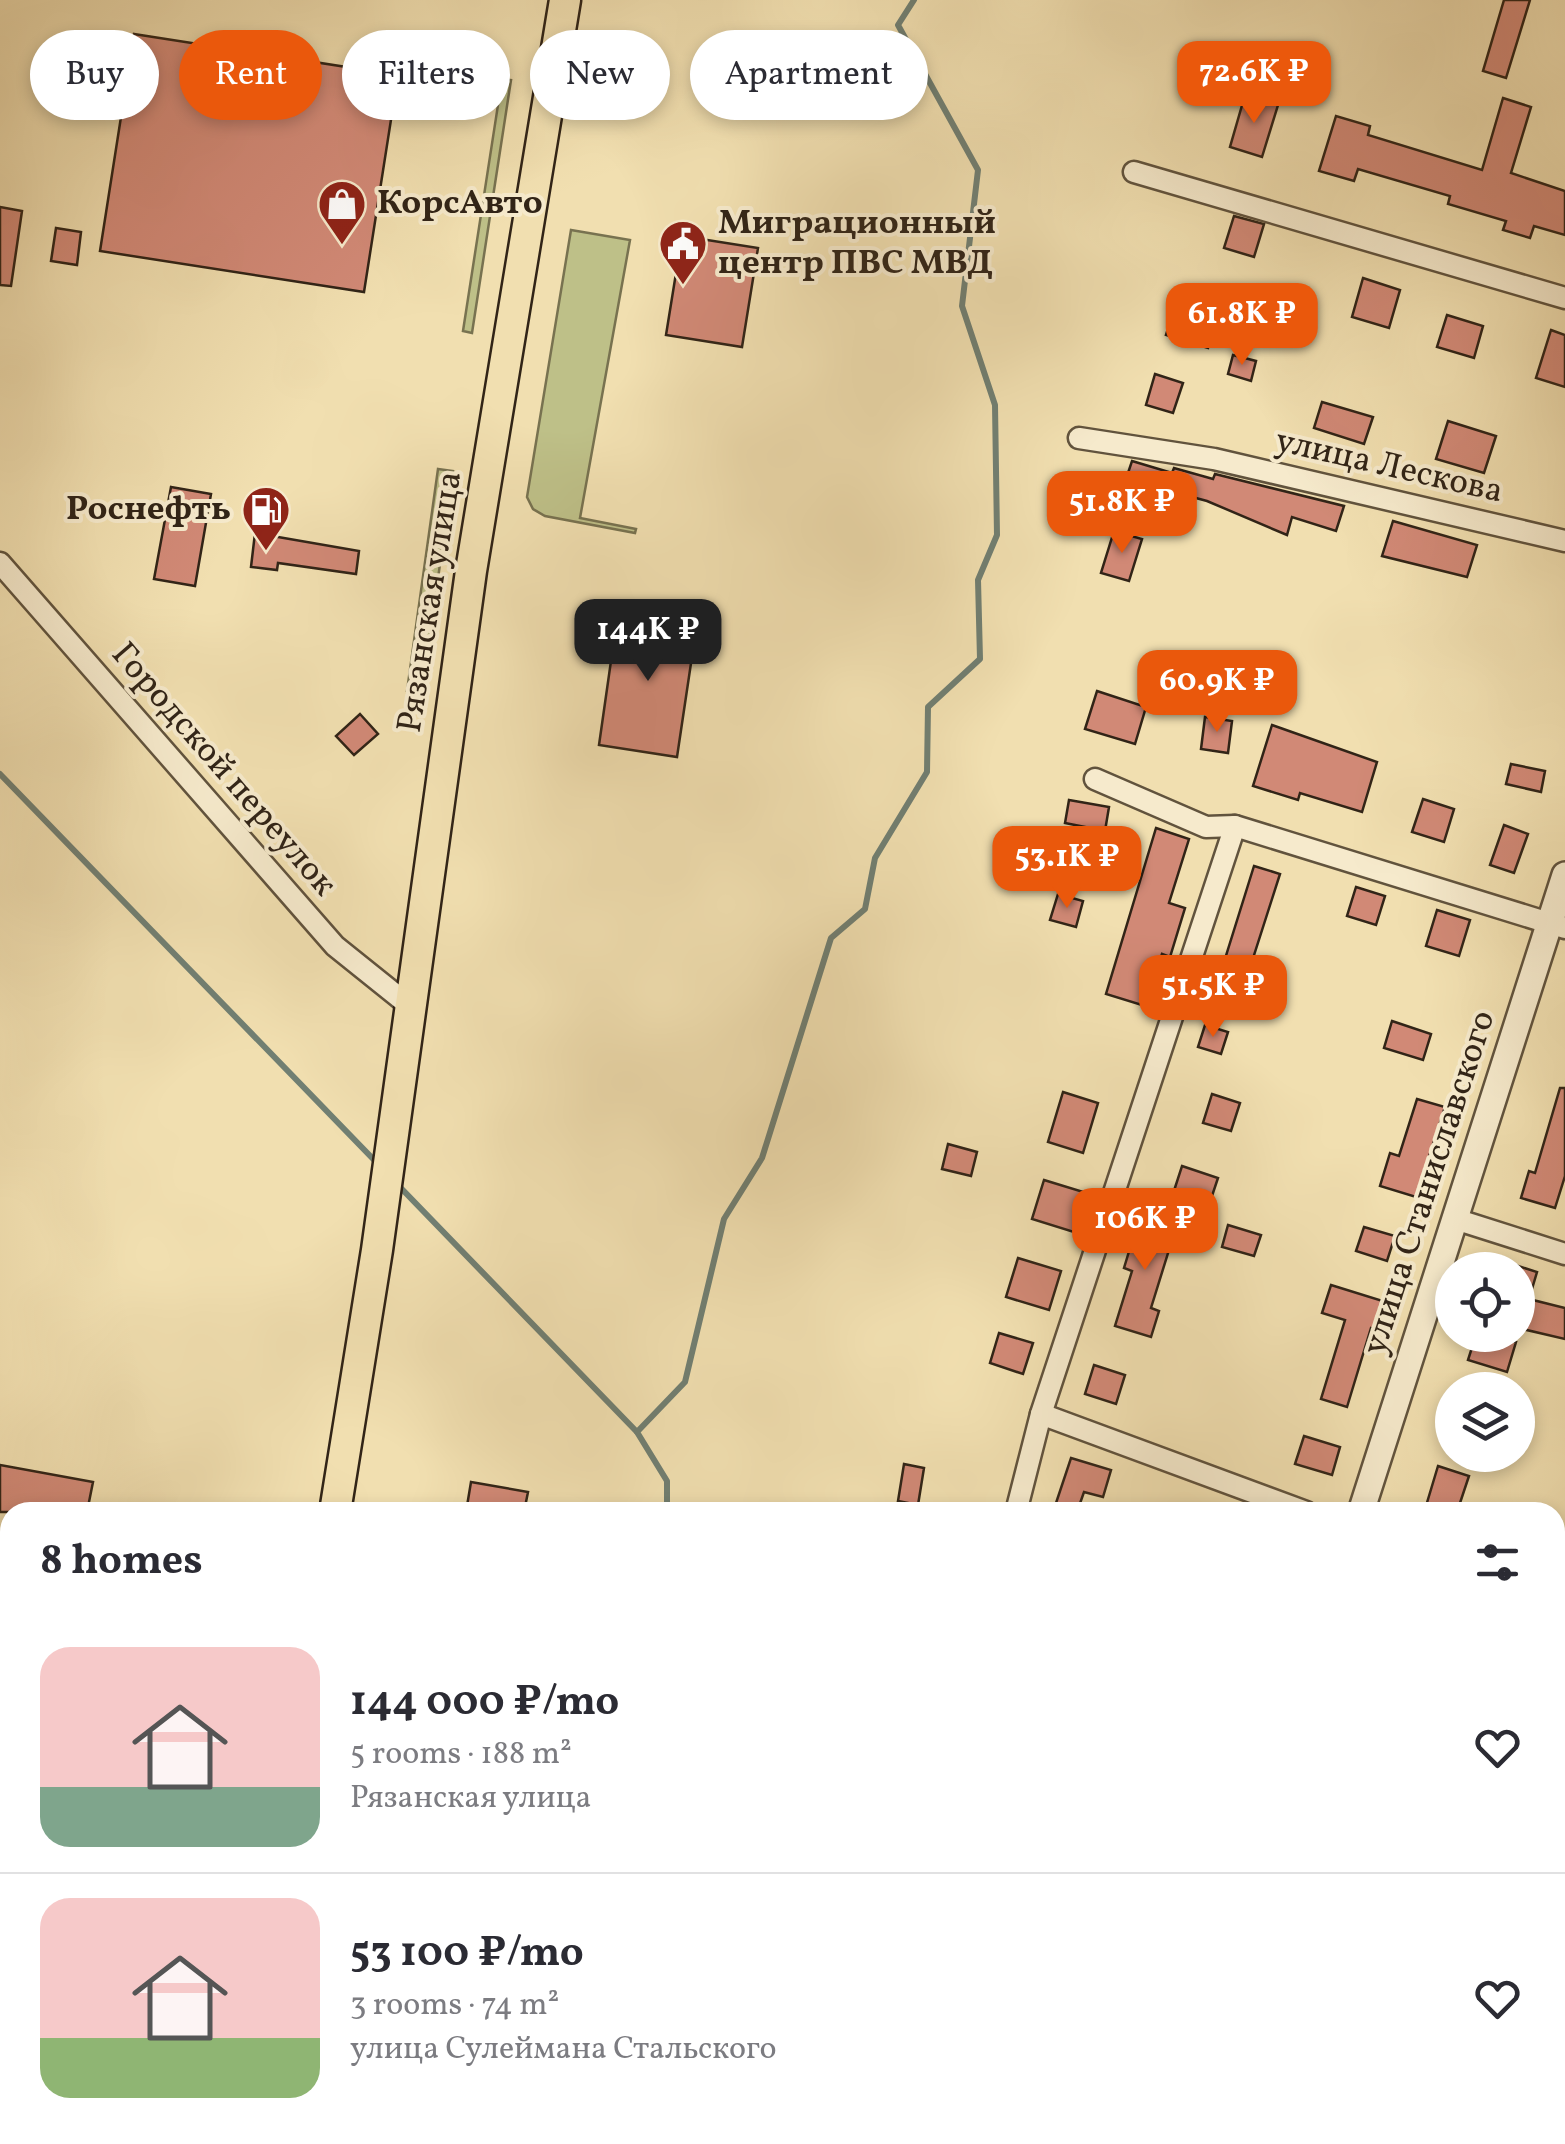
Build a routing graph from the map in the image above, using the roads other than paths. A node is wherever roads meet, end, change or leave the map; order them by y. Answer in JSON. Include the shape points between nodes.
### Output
{"nodes":[{"id":1,"x":564,"y":0,"type":"edge"},
{"id":2,"x":1134,"y":172,"type":"dead end"},
{"id":3,"x":1565,"y":298,"type":"edge"},
{"id":4,"x":1079,"y":438,"type":"dead end"},
{"id":5,"x":1565,"y":542,"type":"edge"},
{"id":6,"x":0,"y":563,"type":"edge"},
{"id":7,"x":1095,"y":778,"type":"dead end"},
{"id":8,"x":1235,"y":826,"type":"junction"},
{"id":9,"x":1565,"y":875,"type":"edge"},
{"id":10,"x":1558,"y":926,"type":"edge"},
{"id":11,"x":411,"y":1006,"type":"junction"},
{"id":12,"x":1454,"y":1219,"type":"junction"},
{"id":13,"x":1565,"y":1254,"type":"edge"},
{"id":14,"x":1041,"y":1414,"type":"junction"},
{"id":15,"x":337,"y":1502,"type":"edge"},
{"id":16,"x":1019,"y":1502,"type":"edge"},
{"id":17,"x":1279,"y":1502,"type":"edge"},
{"id":18,"x":1364,"y":1502,"type":"edge"}],
"edges":[{"from":1,"to":11,"type":"main road","name":"Рязанская улица","via":[[471,571]]},
{"from":2,"to":3,"type":"street"},
{"from":4,"to":5,"type":"street","name":"улица Лескова","via":[[1214,459]]},
{"from":6,"to":11,"type":"street","name":"Городской переулок","via":[[335,946]]},
{"from":7,"to":8,"type":"street","via":[[1206,827]]},
{"from":8,"to":10,"type":"street"},
{"from":8,"to":14,"type":"street"},
{"from":9,"to":10,"type":"street","name":"улица Станиславского"},
{"from":10,"to":12,"type":"street","name":"улица Станиславского"},
{"from":11,"to":15,"type":"main road","name":"Рязанская улица"},
{"from":12,"to":13,"type":"street"},
{"from":12,"to":18,"type":"street","name":"улица Станиславского"},
{"from":14,"to":16,"type":"street"},
{"from":14,"to":17,"type":"street"}]}
